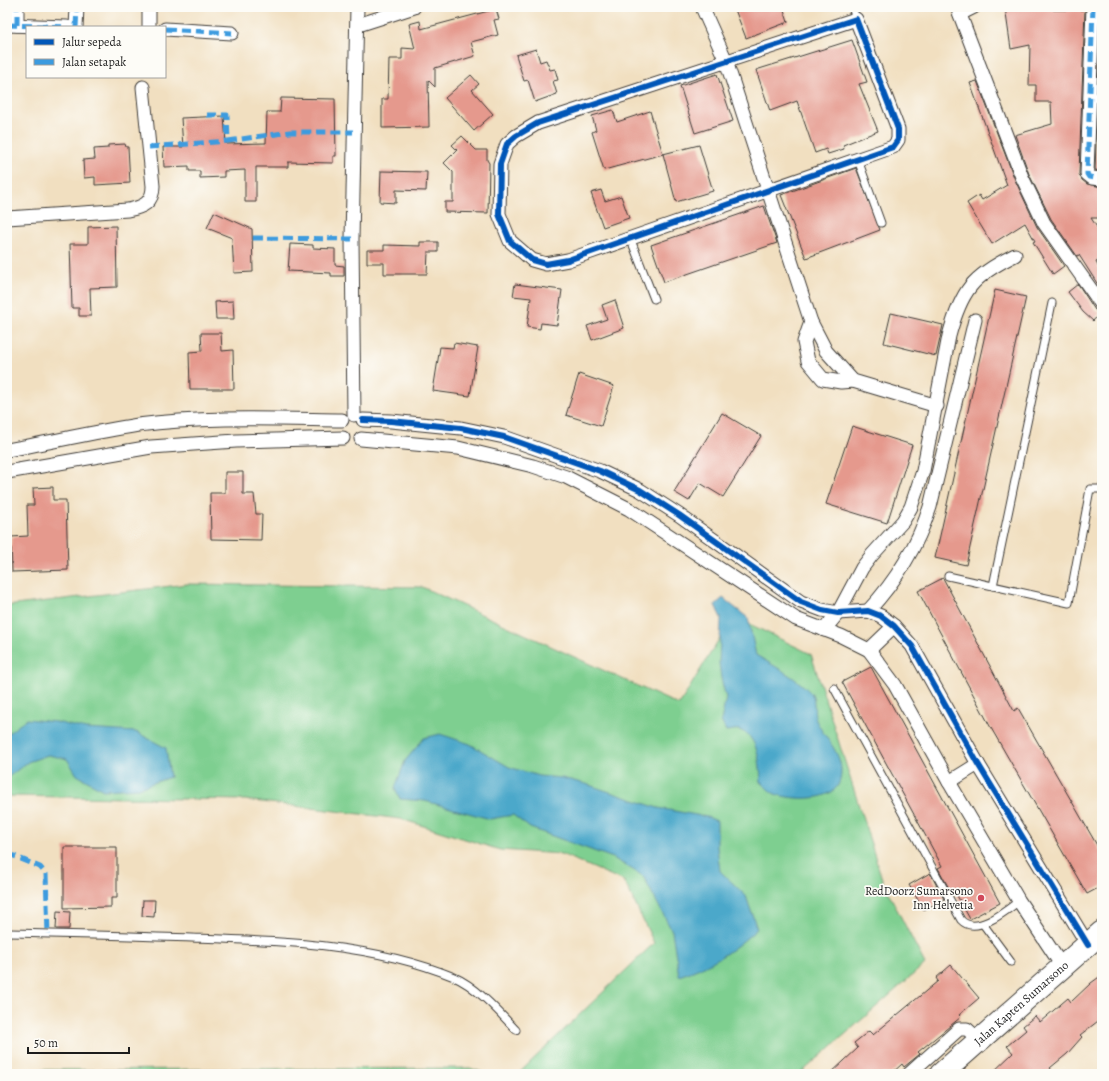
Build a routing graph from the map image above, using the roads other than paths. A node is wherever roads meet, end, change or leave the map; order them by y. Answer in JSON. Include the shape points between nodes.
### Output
{"nodes":[{"id":1,"x":17,"y":7,"type":"edge"},
{"id":2,"x":77,"y":7,"type":"edge"},
{"id":3,"x":150,"y":7,"type":"edge"},
{"id":4,"x":357,"y":7,"type":"edge"},
{"id":5,"x":414,"y":7,"type":"edge"},
{"id":6,"x":702,"y":7,"type":"edge"},
{"id":7,"x":974,"y":7,"type":"edge"},
{"id":8,"x":1092,"y":7,"type":"edge"},
{"id":9,"x":959,"y":11,"type":"edge"},
{"id":10,"x":854,"y":13,"type":"edge"},
{"id":11,"x":12,"y":25,"type":"edge"},
{"id":12,"x":358,"y":25,"type":"junction"},
{"id":13,"x":40,"y":26,"type":"edge"},
{"id":14,"x":76,"y":26,"type":"edge"},
{"id":15,"x":149,"y":26,"type":"edge"},
{"id":16,"x":166,"y":29,"type":"edge"},
{"id":17,"x":232,"y":33,"type":"dead end"},
{"id":18,"x":726,"y":61,"type":"junction"},
{"id":19,"x":143,"y":87,"type":"dead end"},
{"id":20,"x":858,"y":160,"type":"junction"},
{"id":21,"x":1102,"y":179,"type":"edge"},
{"id":22,"x":768,"y":191,"type":"junction"},
{"id":23,"x":7,"y":218,"type":"edge"},
{"id":24,"x":881,"y":223,"type":"dead end"},
{"id":25,"x":630,"y":240,"type":"junction"},
{"id":26,"x":1015,"y":255,"type":"dead end"},
{"id":27,"x":654,"y":299,"type":"dead end"},
{"id":28,"x":1052,"y":303,"type":"dead end"},
{"id":29,"x":1102,"y":305,"type":"edge"},
{"id":30,"x":975,"y":320,"type":"dead end"},
{"id":31,"x":811,"y":322,"type":"junction"},
{"id":32,"x":853,"y":380,"type":"junction"},
{"id":33,"x":937,"y":406,"type":"junction"},
{"id":34,"x":359,"y":418,"type":"junction"},
{"id":35,"x":342,"y":420,"type":"junction"},
{"id":36,"x":343,"y":438,"type":"junction"},
{"id":37,"x":361,"y":438,"type":"junction"},
{"id":38,"x":7,"y":450,"type":"edge"},
{"id":39,"x":7,"y":472,"type":"edge"},
{"id":40,"x":1102,"y":489,"type":"edge"},
{"id":41,"x":948,"y":576,"type":"dead end"},
{"id":42,"x":993,"y":586,"type":"junction"},
{"id":43,"x":868,"y":611,"type":"junction"},
{"id":44,"x":838,"y":613,"type":"junction"},
{"id":45,"x":894,"y":626,"type":"junction"},
{"id":46,"x":824,"y":630,"type":"junction"},
{"id":47,"x":869,"y":650,"type":"junction"},
{"id":48,"x":834,"y":688,"type":"dead end"},
{"id":49,"x":978,"y":764,"type":"junction"},
{"id":50,"x":949,"y":782,"type":"junction"},
{"id":51,"x":1019,"y":901,"type":"junction"},
{"id":52,"x":983,"y":924,"type":"junction"},
{"id":53,"x":7,"y":933,"type":"edge"},
{"id":54,"x":1095,"y":938,"type":"edge"},
{"id":55,"x":1011,"y":962,"type":"dead end"},
{"id":56,"x":1062,"y":966,"type":"junction"},
{"id":57,"x":516,"y":1030,"type":"dead end"},
{"id":58,"x":980,"y":1042,"type":"junction"},
{"id":59,"x":909,"y":1074,"type":"edge"},
{"id":60,"x":941,"y":1074,"type":"edge"}],
"edges":[{"from":1,"to":11,"type":"street"},
{"from":2,"to":14,"type":"street"},
{"from":3,"to":15,"type":"street"},
{"from":4,"to":12,"type":"street"},
{"from":5,"to":12,"type":"street"},
{"from":6,"to":18,"type":"street"},
{"from":7,"to":9,"type":"street"},
{"from":8,"to":21,"type":"street","via":[[1087,174],[1090,178]]},
{"from":9,"to":29,"type":"street","via":[[1022,177],[1044,223]]},
{"from":10,"to":18,"type":"street"},
{"from":10,"to":20,"type":"street","via":[[899,136],[893,147]]},
{"from":11,"to":13,"type":"street"},
{"from":12,"to":34,"type":"street","via":[[352,239]]},
{"from":16,"to":17,"type":"street"},
{"from":18,"to":22,"type":"street"},
{"from":18,"to":25,"type":"street","via":[[538,123],[507,144],[500,164],[499,214],[510,241],[532,260],[546,264],[568,260]]},
{"from":19,"to":23,"type":"street","via":[[153,186],[148,203],[128,210]]},
{"from":20,"to":22,"type":"street"},
{"from":20,"to":24,"type":"lane"},
{"from":22,"to":25,"type":"street"},
{"from":22,"to":31,"type":"street"},
{"from":25,"to":27,"type":"lane"},
{"from":26,"to":33,"type":"street","via":[[979,276],[966,290],[949,336]]},
{"from":28,"to":42,"type":"lane"},
{"from":30,"to":43,"type":"street","via":[[922,532],[894,581]]},
{"from":31,"to":32,"type":"street","via":[[826,351]]},
{"from":31,"to":32,"type":"street","via":[[804,342],[808,361],[823,378],[841,382]]},
{"from":32,"to":33,"type":"street"},
{"from":33,"to":44,"type":"street","via":[[923,471],[911,507],[903,521],[862,568]]},
{"from":34,"to":35,"type":"street","via":[[347,416]]},
{"from":34,"to":37,"type":"street","via":[[366,430]]},
{"from":34,"to":44,"type":"street","via":[[475,431],[504,437],[600,471],[640,490],[679,515],[801,602]]},
{"from":35,"to":36,"type":"street","via":[[339,429]]},
{"from":35,"to":38,"type":"street","via":[[243,418],[139,425]]},
{"from":36,"to":37,"type":"street","via":[[352,442]]},
{"from":36,"to":39,"type":"street","via":[[236,441],[151,447]]},
{"from":37,"to":46,"type":"street","via":[[458,448],[533,466],[566,477],[629,509],[796,619]]},
{"from":40,"to":42,"type":"lane","via":[[1090,489],[1070,603]]},
{"from":41,"to":42,"type":"lane"},
{"from":43,"to":44,"type":"street"},
{"from":43,"to":45,"type":"street","via":[[881,616]]},
{"from":44,"to":46,"type":"street"},
{"from":45,"to":47,"type":"street"},
{"from":45,"to":49,"type":"street","via":[[912,646]]},
{"from":46,"to":47,"type":"street"},
{"from":47,"to":50,"type":"street","via":[[895,685]]},
{"from":48,"to":52,"type":"lane","via":[[961,920],[973,926]]},
{"from":49,"to":50,"type":"street"},
{"from":49,"to":54,"type":"street"},
{"from":50,"to":51,"type":"street"},
{"from":51,"to":52,"type":"lane"},
{"from":51,"to":56,"type":"street"},
{"from":52,"to":55,"type":"lane"},
{"from":53,"to":57,"type":"lane","via":[[249,940],[312,944],[360,951],[407,961],[456,977],[486,999]]},
{"from":54,"to":56,"type":"highway","name":"Jalan Kapten Sumarsono"},
{"from":56,"to":58,"type":"highway","name":"Jalan Kapten Sumarsono"},
{"from":58,"to":59,"type":"street","via":[[968,1029],[959,1029]]},
{"from":58,"to":60,"type":"highway","name":"Jalan Kapten Sumarsono"}]}
